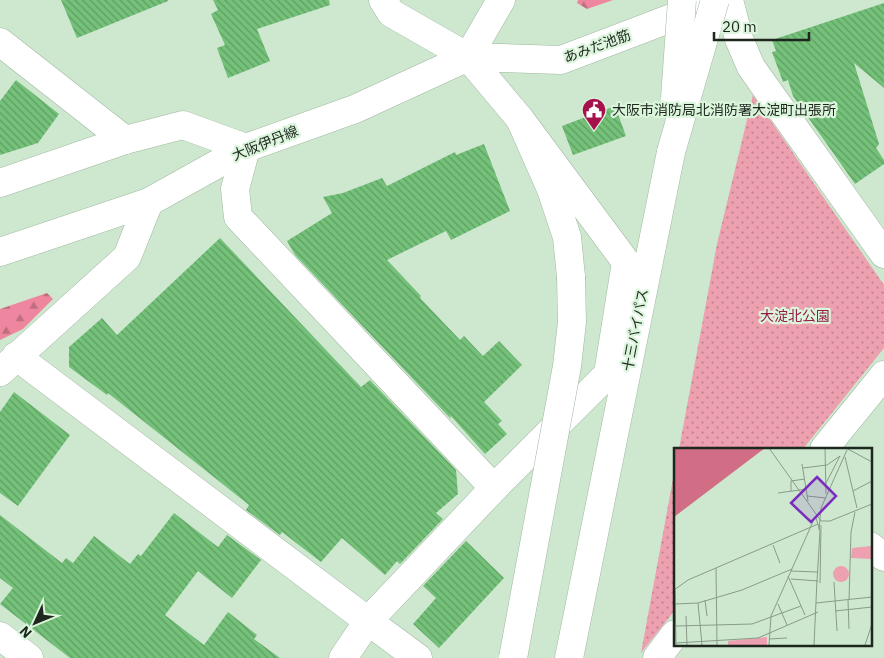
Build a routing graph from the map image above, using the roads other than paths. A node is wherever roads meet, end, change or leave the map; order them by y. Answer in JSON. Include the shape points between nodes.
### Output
{"nodes":[{"id":1,"x":383,"y":0,"type":"edge"},
{"id":2,"x":501,"y":0,"type":"edge"},
{"id":3,"x":682,"y":0,"type":"edge"},
{"id":4,"x":715,"y":0,"type":"edge"},
{"id":5,"x":719,"y":0,"type":"edge"},
{"id":6,"x":729,"y":0,"type":"edge"},
{"id":7,"x":0,"y":42,"type":"edge"},
{"id":8,"x":468,"y":57,"type":"junction"},
{"id":9,"x":520,"y":119,"type":"junction"},
{"id":10,"x":126,"y":140,"type":"junction"},
{"id":11,"x":246,"y":148,"type":"junction"},
{"id":12,"x":671,"y":152,"type":"junction"},
{"id":13,"x":0,"y":182,"type":"edge"},
{"id":14,"x":149,"y":202,"type":"junction"},
{"id":15,"x":0,"y":252,"type":"edge"},
{"id":16,"x":884,"y":254,"type":"edge"},
{"id":17,"x":8,"y":364,"type":"edge"},
{"id":18,"x":884,"y":375,"type":"edge"},
{"id":19,"x":825,"y":448,"type":"edge"},
{"id":20,"x":494,"y":488,"type":"junction"},
{"id":21,"x":872,"y":548,"type":"edge"},
{"id":22,"x":884,"y":557,"type":"edge"},
{"id":23,"x":368,"y":621,"type":"junction"},
{"id":24,"x":674,"y":635,"type":"edge"},
{"id":25,"x":0,"y":636,"type":"edge"},
{"id":26,"x":28,"y":658,"type":"edge"},
{"id":27,"x":343,"y":658,"type":"edge"},
{"id":28,"x":418,"y":658,"type":"edge"},
{"id":29,"x":513,"y":658,"type":"edge"},
{"id":30,"x":569,"y":658,"type":"edge"},
{"id":31,"x":657,"y":658,"type":"edge"}],
"edges":[{"from":1,"to":8,"type":"main road","via":[[390,13]]},
{"from":2,"to":8,"type":"main road"},
{"from":3,"to":12,"type":"main road","name":"十三バイパス","bridge":true},
{"from":4,"to":12,"type":"main road","bridge":true},
{"from":5,"to":8,"type":"main road","name":"あみだ池筋","via":[[561,60]]},
{"from":6,"to":16,"type":"main road","via":[[739,39],[751,67]]},
{"from":7,"to":10,"type":"main road"},
{"from":8,"to":9,"type":"main road"},
{"from":8,"to":11,"type":"main road","name":"大阪伊丹線","via":[[355,109]]},
{"from":9,"to":20,"type":"main road","via":[[626,262],[608,374]]},
{"from":9,"to":29,"type":"main road","bridge":true,"via":[[551,189],[567,237],[572,322],[567,366]]},
{"from":10,"to":11,"type":"main road","via":[[183,125]]},
{"from":10,"to":13,"type":"main road"},
{"from":11,"to":14,"type":"main road","name":"大阪伊丹線"},
{"from":11,"to":20,"type":"main road","via":[[235,189],[238,217]]},
{"from":12,"to":30,"type":"main road","name":"十三バイパス"},
{"from":14,"to":15,"type":"main road","name":"大阪伊丹線"},
{"from":14,"to":17,"type":"main road","via":[[128,257]]},
{"from":17,"to":23,"type":"main road"},
{"from":18,"to":19,"type":"main road"},
{"from":20,"to":23,"type":"main road"},
{"from":21,"to":22,"type":"main road"},
{"from":23,"to":27,"type":"main road"},
{"from":23,"to":28,"type":"main road"},
{"from":24,"to":31,"type":"main road"},
{"from":25,"to":26,"type":"main road"}]}
